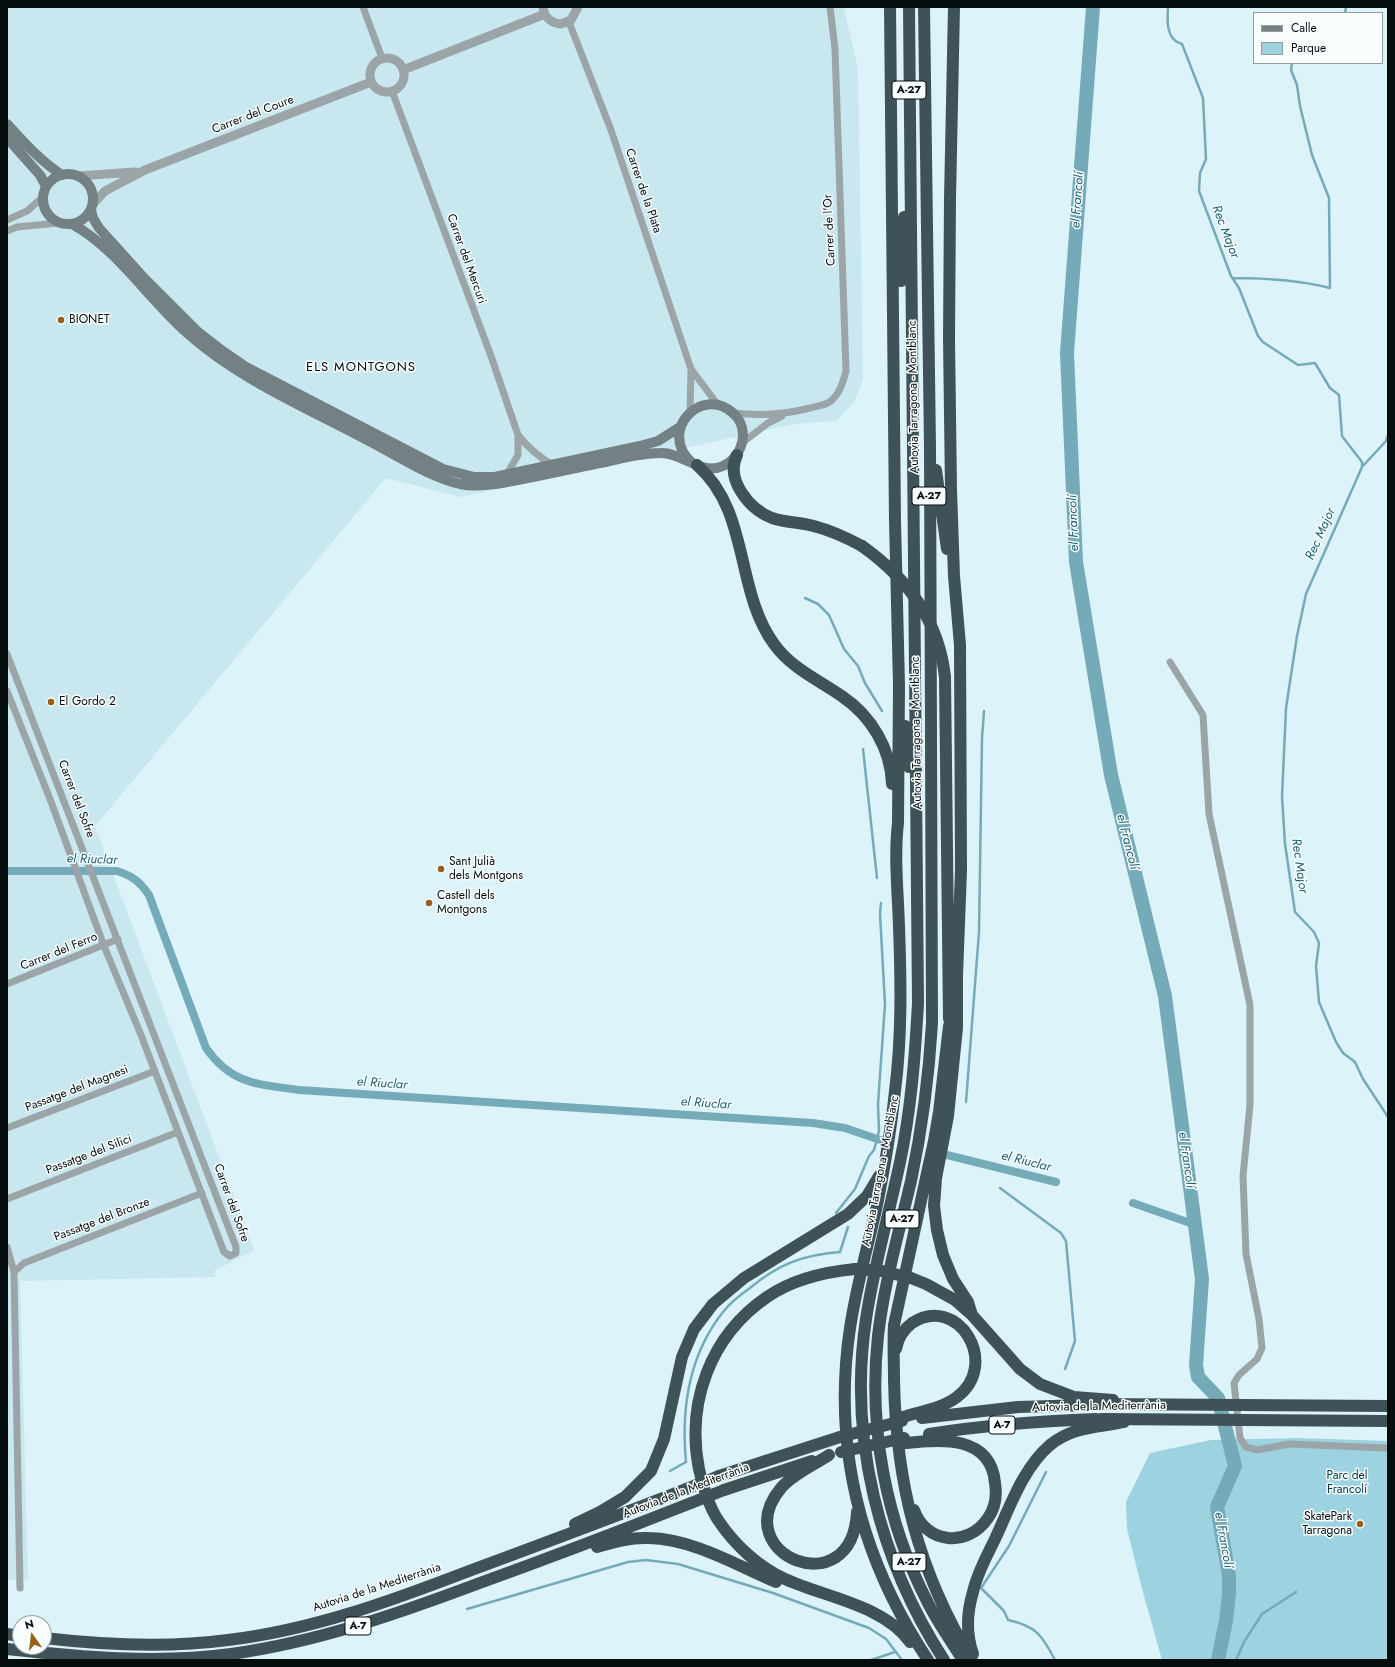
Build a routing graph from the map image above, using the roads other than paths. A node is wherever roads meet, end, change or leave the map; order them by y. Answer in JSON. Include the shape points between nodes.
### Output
{"nodes":[{"id":1,"x":363,"y":7,"type":"edge"},
{"id":2,"x":830,"y":7,"type":"edge"},
{"id":3,"x":890,"y":7,"type":"edge"},
{"id":4,"x":909,"y":7,"type":"edge"},
{"id":5,"x":924,"y":7,"type":"edge"},
{"id":6,"x":954,"y":7,"type":"edge"},
{"id":7,"x":579,"y":8,"type":"edge"},
{"id":8,"x":544,"y":10,"type":"edge"},
{"id":9,"x":569,"y":22,"type":"junction"},
{"id":10,"x":382,"y":58,"type":"junction"},
{"id":11,"x":404,"y":70,"type":"junction"},
{"id":12,"x":371,"y":82,"type":"junction"},
{"id":13,"x":392,"y":91,"type":"junction"},
{"id":14,"x":7,"y":124,"type":"edge"},
{"id":15,"x":7,"y":138,"type":"edge"},
{"id":16,"x":145,"y":170,"type":"junction"},
{"id":17,"x":910,"y":173,"type":"junction"},
{"id":18,"x":62,"y":175,"type":"junction"},
{"id":19,"x":78,"y":176,"type":"junction"},
{"id":20,"x":46,"y":186,"type":"junction"},
{"id":21,"x":43,"y":197,"type":"junction"},
{"id":22,"x":92,"y":207,"type":"junction"},
{"id":23,"x":7,"y":220,"type":"edge"},
{"id":24,"x":58,"y":222,"type":"junction"},
{"id":25,"x":72,"y":224,"type":"junction"},
{"id":26,"x":7,"y":231,"type":"edge"},
{"id":27,"x":895,"y":366,"type":"junction"},
{"id":28,"x":692,"y":369,"type":"junction"},
{"id":29,"x":718,"y":405,"type":"junction"},
{"id":30,"x":690,"y":412,"type":"junction"},
{"id":31,"x":733,"y":413,"type":"junction"},
{"id":32,"x":786,"y":414,"type":"junction"},
{"id":33,"x":680,"y":427,"type":"junction"},
{"id":34,"x":518,"y":435,"type":"junction"},
{"id":35,"x":742,"y":443,"type":"junction"},
{"id":36,"x":930,"y":447,"type":"junction"},
{"id":37,"x":737,"y":455,"type":"junction"},
{"id":38,"x":694,"y":464,"type":"junction"},
{"id":39,"x":553,"y":465,"type":"junction"},
{"id":40,"x":507,"y":474,"type":"junction"},
{"id":41,"x":954,"y":576,"type":"junction"},
{"id":42,"x":7,"y":654,"type":"edge"},
{"id":43,"x":1170,"y":662,"type":"dead end"},
{"id":44,"x":900,"y":685,"type":"junction"},
{"id":45,"x":7,"y":692,"type":"edge"},
{"id":46,"x":916,"y":819,"type":"junction"},
{"id":47,"x":896,"y":841,"type":"junction"},
{"id":48,"x":118,"y":939,"type":"junction"},
{"id":49,"x":104,"y":946,"type":"junction"},
{"id":50,"x":957,"y":976,"type":"junction"},
{"id":51,"x":7,"y":984,"type":"edge"},
{"id":52,"x":950,"y":1024,"type":"junction"},
{"id":53,"x":155,"y":1072,"type":"junction"},
{"id":54,"x":7,"y":1128,"type":"edge"},
{"id":55,"x":178,"y":1132,"type":"junction"},
{"id":56,"x":883,"y":1170,"type":"junction"},
{"id":57,"x":202,"y":1193,"type":"junction"},
{"id":58,"x":7,"y":1199,"type":"edge"},
{"id":59,"x":7,"y":1247,"type":"edge"},
{"id":60,"x":14,"y":1272,"type":"junction"},
{"id":61,"x":972,"y":1315,"type":"junction"},
{"id":62,"x":11,"y":1323,"type":"edge"},
{"id":63,"x":894,"y":1362,"type":"junction"},
{"id":64,"x":1098,"y":1401,"type":"junction"},
{"id":65,"x":1388,"y":1406,"type":"edge"},
{"id":66,"x":902,"y":1419,"type":"junction"},
{"id":67,"x":1388,"y":1421,"type":"edge"},
{"id":68,"x":1101,"y":1423,"type":"junction"},
{"id":69,"x":905,"y":1440,"type":"junction"},
{"id":70,"x":1388,"y":1448,"type":"edge"},
{"id":71,"x":835,"y":1454,"type":"junction"},
{"id":72,"x":901,"y":1468,"type":"junction"},
{"id":73,"x":855,"y":1497,"type":"junction"},
{"id":74,"x":553,"y":1540,"type":"junction"},
{"id":75,"x":570,"y":1550,"type":"junction"},
{"id":76,"x":20,"y":1588,"type":"dead end"},
{"id":77,"x":847,"y":1603,"type":"junction"},
{"id":78,"x":52,"y":1639,"type":"edge"},
{"id":79,"x":7,"y":1649,"type":"edge"},
{"id":80,"x":922,"y":1660,"type":"edge"},
{"id":81,"x":928,"y":1660,"type":"edge"},
{"id":82,"x":944,"y":1660,"type":"edge"},
{"id":83,"x":962,"y":1660,"type":"edge"},
{"id":84,"x":973,"y":1660,"type":"edge"}],
"edges":[{"from":1,"to":10,"type":"street"},
{"from":2,"to":32,"type":"street","name":"Carrer de l'Or","via":[[835,49],[846,371],[842,386],[832,400],[825,405]]},
{"from":3,"to":27,"type":"highway"},
{"from":4,"to":17,"type":"highway","name":"Autovia Tarragona - Montblanc","number":"A-27"},
{"from":5,"to":36,"type":"highway","name":"Autovia Tarragona - Montblanc","number":"A-27"},
{"from":6,"to":41,"type":"highway","via":[[949,298]]},
{"from":7,"to":9,"type":"street"},
{"from":8,"to":9,"type":"street","via":[[548,19],[556,23]]},
{"from":8,"to":11,"type":"street"},
{"from":9,"to":28,"type":"street","name":"Carrer de la Plata","via":[[610,130]]},
{"from":10,"to":11,"type":"street","via":[[393,58]]},
{"from":10,"to":12,"type":"street","via":[[372,65]]},
{"from":11,"to":13,"type":"street","via":[[401,85]]},
{"from":12,"to":13,"type":"street","via":[[383,92]]},
{"from":12,"to":16,"type":"street","name":"Carrer del Coure"},
{"from":13,"to":34,"type":"street","name":"Carrer del Mercuri"},
{"from":14,"to":18,"type":"main road","via":[[42,161]]},
{"from":15,"to":20,"type":"main road","via":[[40,174]]},
{"from":16,"to":19,"type":"street","name":"Carrer del Coure"},
{"from":16,"to":22,"type":"street","name":"Carrer del Coure","via":[[105,191]]},
{"from":17,"to":27,"type":"highway","via":[[906,190]]},
{"from":17,"to":46,"type":"highway","name":"Autovia Tarragona - Montblanc","number":"A-27"},
{"from":18,"to":19,"type":"main road"},
{"from":18,"to":20,"type":"main road"},
{"from":19,"to":22,"type":"main road","via":[[91,188]]},
{"from":20,"to":21,"type":"main road"},
{"from":21,"to":23,"type":"street","via":[[27,211]]},
{"from":21,"to":24,"type":"main road","via":[[49,216]]},
{"from":22,"to":25,"type":"main road","via":[[84,219]]},
{"from":22,"to":40,"type":"main road","via":[[93,218],[104,234],[174,309],[220,349],[246,367],[443,469],[474,477]]},
{"from":24,"to":25,"type":"main road"},
{"from":24,"to":26,"type":"street","via":[[17,227]]},
{"from":25,"to":38,"type":"main road","via":[[104,248],[165,312],[221,360],[288,398],[449,481],[480,486],[502,483],[661,452],[673,454]]},
{"from":27,"to":44,"type":"highway","via":[[896,591]]},
{"from":28,"to":29,"type":"street","name":"Carrer de la Plata"},
{"from":28,"to":30,"type":"street","name":"Carrer de la Plata"},
{"from":29,"to":30,"type":"main road","via":[[705,405]]},
{"from":29,"to":31,"type":"main road"},
{"from":30,"to":33,"type":"main road"},
{"from":31,"to":32,"type":"street","name":"Carrer de l'Or","via":[[768,416]]},
{"from":31,"to":35,"type":"main road","via":[[742,427]]},
{"from":32,"to":35,"type":"street","name":"Carrer de l'Or","via":[[768,423]]},
{"from":33,"to":38,"type":"main road","via":[[680,444]]},
{"from":33,"to":39,"type":"main road","via":[[658,441]]},
{"from":34,"to":39,"type":"street","name":"Carrer del Mercuri","via":[[529,448]]},
{"from":34,"to":40,"type":"street","name":"Carrer del Mercuri","via":[[518,455]]},
{"from":35,"to":37,"type":"main road"},
{"from":36,"to":41,"type":"highway","via":[[936,467],[942,522]]},
{"from":36,"to":83,"type":"highway","name":"Autovia Tarragona - Montblanc","number":"A-27","via":[[932,1023],[925,1102],[878,1335],[876,1409],[880,1453],[893,1513],[910,1563],[928,1604]]},
{"from":37,"to":38,"type":"main road","via":[[719,467],[710,468]]},
{"from":37,"to":52,"type":"highway","bridge":true,"via":[[733,465],[737,484],[748,502],[774,518],[829,530],[862,546],[892,570],[918,602],[936,637],[945,677]]},
{"from":38,"to":47,"type":"highway","via":[[710,476],[723,495],[757,610],[773,644],[797,668],[851,703],[865,716],[877,733],[891,773]]},
{"from":39,"to":40,"type":"main road"},
{"from":41,"to":50,"type":"highway","via":[[960,645],[962,870]]},
{"from":42,"to":48,"type":"street","name":"Carrer del Sofre"},
{"from":43,"to":70,"type":"street","via":[[1203,715],[1209,814],[1250,1005],[1250,1105],[1243,1176],[1246,1254],[1262,1348],[1261,1354],[1234,1384],[1240,1438],[1246,1447],[1258,1450],[1290,1444]]},
{"from":44,"to":46,"type":"highway","via":[[911,804]]},
{"from":44,"to":47,"type":"highway"},
{"from":45,"to":49,"type":"street","name":"Carrer del Sofre"},
{"from":46,"to":82,"type":"highway","name":"Autovia Tarragona - Montblanc","number":"A-27","via":[[918,1003],[913,1083],[900,1161],[866,1319],[861,1379],[862,1416],[866,1455],[878,1514],[890,1552],[905,1589]]},
{"from":47,"to":56,"type":"highway","via":[[900,983],[899,1055]]},
{"from":48,"to":49,"type":"street","name":"Carrer del Ferro"},
{"from":48,"to":57,"type":"street","name":"Carrer del Sofre","via":[[212,1181],[236,1253],[230,1256],[224,1252]]},
{"from":49,"to":51,"type":"street","name":"Carrer del Ferro"},
{"from":49,"to":53,"type":"street","name":"Carrer del Sofre"},
{"from":50,"to":52,"type":"highway"},
{"from":50,"to":61,"type":"highway","via":[[955,1057],[934,1206],[943,1255],[953,1279],[968,1302]]},
{"from":52,"to":63,"type":"highway","via":[[939,1112],[894,1325]]},
{"from":53,"to":54,"type":"street","name":"Passatge del Magnesi"},
{"from":53,"to":55,"type":"street","name":"Carrer del Sofre"},
{"from":55,"to":57,"type":"street","name":"Carrer del Sofre"},
{"from":55,"to":58,"type":"street","name":"Passatge del Silici"},
{"from":56,"to":73,"type":"highway","via":[[851,1321],[845,1368],[845,1423]]},
{"from":56,"to":74,"type":"highway","via":[[858,1206],[744,1278],[713,1304],[694,1329],[682,1356],[664,1439],[651,1471],[625,1497],[572,1525]]},
{"from":57,"to":60,"type":"street","name":"Passatge del Bronze","via":[[24,1263]]},
{"from":59,"to":60,"type":"street"},
{"from":60,"to":62,"type":"street"},
{"from":61,"to":64,"type":"highway","via":[[1012,1362],[1030,1378],[1062,1394]]},
{"from":61,"to":77,"type":"highway","bridge":true,"via":[[941,1292],[911,1278],[882,1271],[855,1269],[819,1274],[784,1287],[767,1297],[741,1319],[718,1348],[710,1364],[699,1394],[694,1426],[696,1456],[704,1490],[712,1509],[726,1531],[772,1572]]},
{"from":62,"to":76,"type":"street"},
{"from":63,"to":66,"type":"highway","via":[[897,1343],[904,1331],[916,1321],[930,1317],[950,1320],[962,1328],[971,1340],[976,1355],[972,1378],[958,1396],[937,1407]]},
{"from":63,"to":72,"type":"highway","via":[[895,1417]]},
{"from":64,"to":65,"type":"highway","name":"Autovia de la Mediterrània","number":"A-7","bridge":true,"via":[[1128,1404]]},
{"from":64,"to":66,"type":"highway","name":"Autovia de la Mediterrània","number":"A-7"},
{"from":66,"to":74,"type":"highway","name":"Autovia de la Mediterrània","number":"A-7","bridge":true,"via":[[719,1476]]},
{"from":67,"to":68,"type":"highway","name":"Autovia de la Mediterrània","number":"A-7","bridge":true,"via":[[1242,1420]]},
{"from":68,"to":69,"type":"highway","name":"Autovia de la Mediterrània","number":"A-7","via":[[1036,1422],[970,1427]]},
{"from":68,"to":84,"type":"highway","via":[[1059,1439],[1041,1454],[1026,1476],[973,1590],[968,1626]]},
{"from":69,"to":71,"type":"highway","name":"Autovia de la Mediterrània","number":"A-7","bridge":true},
{"from":69,"to":72,"type":"highway","via":[[954,1440],[980,1453],[987,1461],[995,1479],[993,1508],[988,1518],[971,1533],[952,1538],[933,1534],[916,1516]]},
{"from":71,"to":73,"type":"highway","via":[[791,1480],[775,1496],[768,1523],[773,1541],[782,1552],[798,1562],[814,1564],[828,1560],[844,1549],[852,1537],[857,1512]]},
{"from":71,"to":75,"type":"highway","name":"Autovia de la Mediterrània","number":"A-7","bridge":true,"via":[[724,1490]]},
{"from":72,"to":84,"type":"highway","via":[[907,1505],[927,1569],[950,1620]]},
{"from":73,"to":81,"type":"highway","via":[[868,1543],[881,1575],[903,1619]]},
{"from":74,"to":78,"type":"highway","name":"Autovia de la Mediterrània","number":"A-7","via":[[390,1600],[292,1628],[228,1640],[163,1644]]},
{"from":75,"to":77,"type":"highway","via":[[592,1548],[634,1538],[662,1539],[691,1546],[791,1588]]},
{"from":75,"to":79,"type":"highway","name":"Autovia de la Mediterrània","number":"A-7","via":[[367,1624],[292,1643],[230,1654],[164,1658],[69,1655]]},
{"from":77,"to":80,"type":"highway","via":[[874,1613],[895,1626],[909,1640]]}]}
